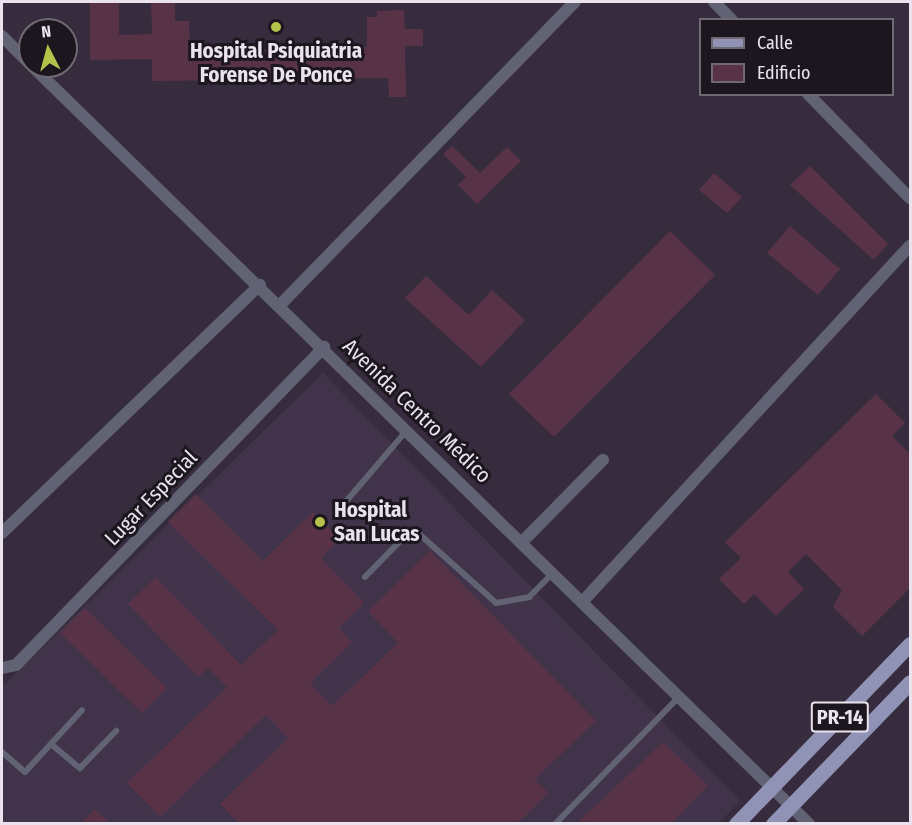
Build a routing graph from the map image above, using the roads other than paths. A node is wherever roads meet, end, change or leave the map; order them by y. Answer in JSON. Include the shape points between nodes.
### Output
{"nodes":[{"id":1,"x":575,"y":2,"type":"edge"},
{"id":2,"x":714,"y":2,"type":"edge"},
{"id":3,"x":730,"y":18,"type":"edge"},
{"id":4,"x":2,"y":36,"type":"edge"},
{"id":5,"x":18,"y":52,"type":"edge"},
{"id":6,"x":45,"y":78,"type":"edge"},
{"id":7,"x":810,"y":96,"type":"edge"},
{"id":8,"x":910,"y":198,"type":"edge"},
{"id":9,"x":910,"y":246,"type":"edge"},
{"id":10,"x":260,"y":285,"type":"junction"},
{"id":11,"x":280,"y":305,"type":"junction"},
{"id":12,"x":324,"y":347,"type":"junction"},
{"id":13,"x":408,"y":429,"type":"junction"},
{"id":14,"x":603,"y":460,"type":"dead end"},
{"id":15,"x":337,"y":512,"type":"dead end"},
{"id":16,"x":2,"y":533,"type":"edge"},
{"id":17,"x":523,"y":542,"type":"junction"},
{"id":18,"x":554,"y":572,"type":"junction"},
{"id":19,"x":365,"y":577,"type":"dead end"},
{"id":20,"x":584,"y":600,"type":"junction"},
{"id":21,"x":910,"y":644,"type":"edge"},
{"id":22,"x":2,"y":668,"type":"edge"},
{"id":23,"x":910,"y":682,"type":"edge"},
{"id":24,"x":681,"y":695,"type":"junction"},
{"id":25,"x":82,"y":710,"type":"dead end"},
{"id":26,"x":116,"y":731,"type":"dead end"},
{"id":27,"x":51,"y":744,"type":"junction"},
{"id":28,"x":2,"y":752,"type":"edge"},
{"id":29,"x":769,"y":789,"type":"junction"},
{"id":30,"x":790,"y":807,"type":"junction"},
{"id":31,"x":555,"y":824,"type":"edge"},
{"id":32,"x":736,"y":824,"type":"edge"},
{"id":33,"x":773,"y":824,"type":"edge"},
{"id":34,"x":809,"y":824,"type":"edge"}],
"edges":[{"from":1,"to":11,"type":"street"},
{"from":2,"to":3,"type":"street"},
{"from":4,"to":5,"type":"street","name":"Avenida Centro Médico"},
{"from":6,"to":10,"type":"street","name":"Avenida Centro Médico"},
{"from":7,"to":8,"type":"street"},
{"from":9,"to":20,"type":"street"},
{"from":10,"to":11,"type":"street","name":"Avenida Centro Médico"},
{"from":10,"to":16,"type":"street"},
{"from":11,"to":12,"type":"street","name":"Avenida Centro Médico"},
{"from":12,"to":13,"type":"street","name":"Avenida Centro Médico"},
{"from":12,"to":22,"type":"street","name":"Lugar Especial","via":[[16,664]]},
{"from":13,"to":15,"type":"lane"},
{"from":13,"to":17,"type":"street","name":"Avenida Centro Médico"},
{"from":14,"to":17,"type":"street"},
{"from":17,"to":18,"type":"street","name":"Avenida Centro Médico"},
{"from":18,"to":19,"type":"lane","via":[[529,597],[496,603],[417,532],[407,534]]},
{"from":18,"to":20,"type":"street","name":"Avenida Centro Médico"},
{"from":20,"to":24,"type":"street","name":"Avenida Centro Médico"},
{"from":21,"to":29,"type":"main road","number":"PR-14"},
{"from":23,"to":30,"type":"main road","number":"PR-14"},
{"from":24,"to":29,"type":"street","name":"Avenida Centro Médico"},
{"from":24,"to":31,"type":"lane"},
{"from":25,"to":27,"type":"lane"},
{"from":26,"to":27,"type":"lane","via":[[80,768]]},
{"from":27,"to":28,"type":"lane","via":[[25,772]]},
{"from":29,"to":30,"type":"street","name":"Avenida Centro Médico"},
{"from":29,"to":32,"type":"main road","number":"PR-14"},
{"from":30,"to":33,"type":"main road","number":"PR-14"},
{"from":30,"to":34,"type":"street","name":"Avenida Centro Médico"}]}
